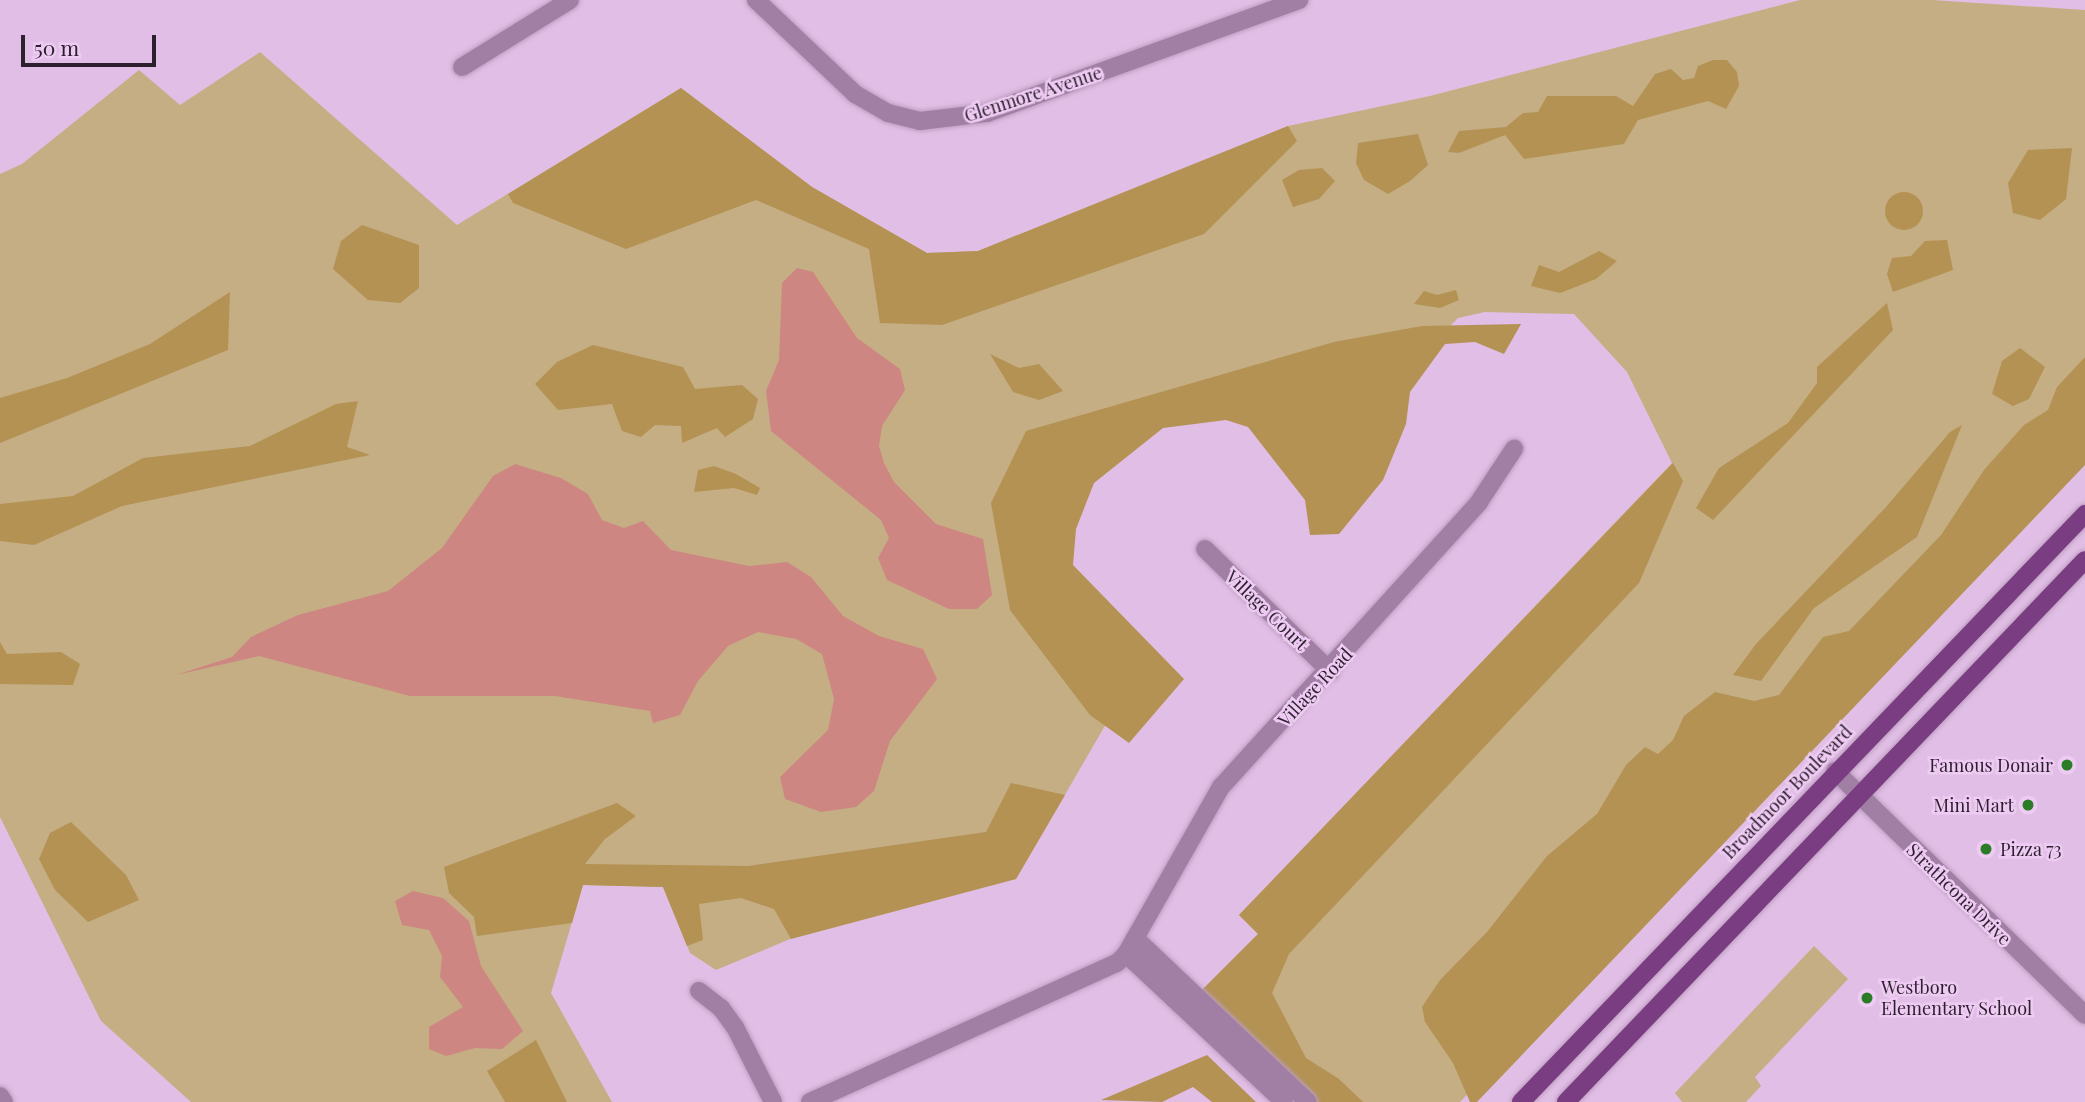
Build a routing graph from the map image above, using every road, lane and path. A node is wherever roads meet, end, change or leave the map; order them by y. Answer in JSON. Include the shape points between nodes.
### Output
{"nodes":[{"id":1,"x":570,"y":0,"type":"edge"},
{"id":2,"x":756,"y":0,"type":"edge"},
{"id":3,"x":1299,"y":0,"type":"edge"},
{"id":4,"x":462,"y":67,"type":"dead end"},
{"id":5,"x":1514,"y":449,"type":"dead end"},
{"id":6,"x":2085,"y":514,"type":"edge"},
{"id":7,"x":1205,"y":549,"type":"dead end"},
{"id":8,"x":2085,"y":560,"type":"edge"},
{"id":9,"x":1330,"y":671,"type":"junction"},
{"id":10,"x":1835,"y":771,"type":"junction"},
{"id":11,"x":1859,"y":797,"type":"junction"},
{"id":12,"x":1135,"y":937,"type":"junction"},
{"id":13,"x":1126,"y":954,"type":"junction"},
{"id":14,"x":699,"y":991,"type":"dead end"},
{"id":15,"x":2085,"y":1015,"type":"edge"},
{"id":16,"x":0,"y":1096,"type":"edge"},
{"id":17,"x":4,"y":1102,"type":"edge"},
{"id":18,"x":773,"y":1102,"type":"edge"},
{"id":19,"x":810,"y":1102,"type":"edge"},
{"id":20,"x":1284,"y":1102,"type":"edge"},
{"id":21,"x":1308,"y":1102,"type":"edge"},
{"id":22,"x":1521,"y":1102,"type":"edge"},
{"id":23,"x":1566,"y":1102,"type":"edge"}],
"edges":[{"from":1,"to":4,"type":"street"},
{"from":2,"to":3,"type":"street","name":"Glenmore Avenue","via":[[855,94],[888,113],[920,121],[987,113]]},
{"from":5,"to":9,"type":"street","name":"Village Road","via":[[1479,502]]},
{"from":6,"to":10,"type":"main road","name":"Broadmoor Boulevard"},
{"from":7,"to":9,"type":"street","name":"Village Court"},
{"from":8,"to":11,"type":"main road"},
{"from":9,"to":12,"type":"street","name":"Village Road","via":[[1221,787]]},
{"from":10,"to":11,"type":"street","name":"Strathcona Drive"},
{"from":10,"to":22,"type":"main road","name":"Broadmoor Boulevard"},
{"from":11,"to":15,"type":"street","name":"Strathcona Drive"},
{"from":11,"to":23,"type":"main road"},
{"from":12,"to":13,"type":"street","name":"Village Road"},
{"from":12,"to":21,"type":"street"},
{"from":13,"to":19,"type":"street","via":[[1117,963]]},
{"from":13,"to":20,"type":"street"},
{"from":14,"to":18,"type":"street","via":[[721,1008],[735,1027]]},
{"from":16,"to":17,"type":"street"}]}
